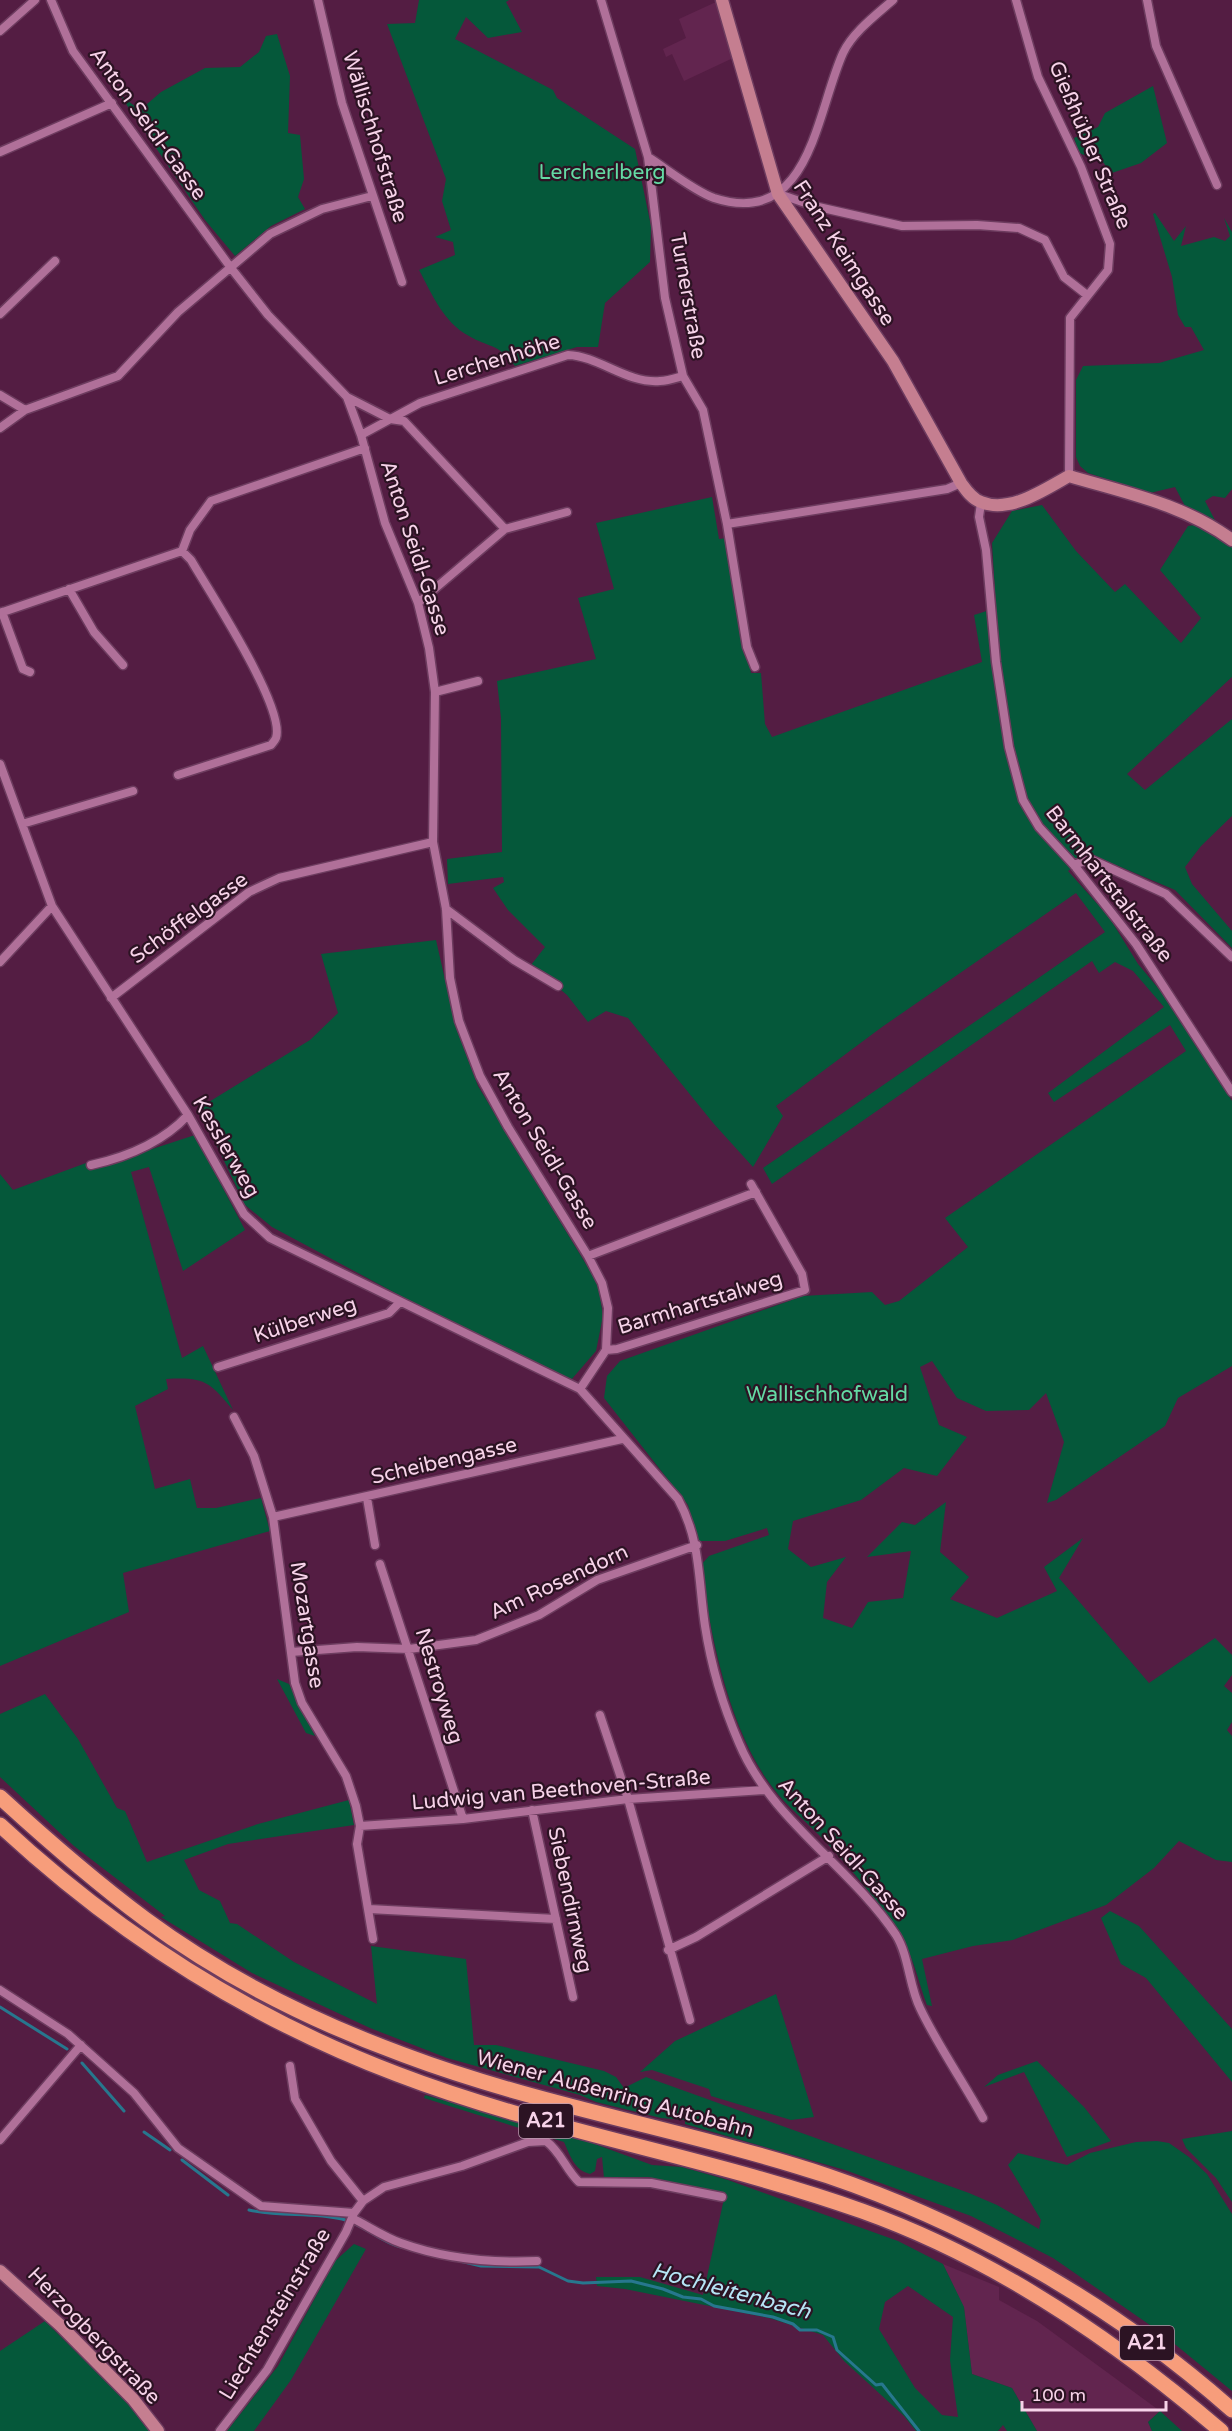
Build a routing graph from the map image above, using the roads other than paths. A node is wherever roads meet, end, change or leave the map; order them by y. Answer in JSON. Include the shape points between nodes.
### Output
{"nodes":[{"id":1,"x":35,"y":0,"type":"edge"},
{"id":2,"x":51,"y":0,"type":"edge"},
{"id":3,"x":318,"y":0,"type":"edge"},
{"id":4,"x":601,"y":0,"type":"edge"},
{"id":5,"x":722,"y":0,"type":"edge"},
{"id":6,"x":893,"y":0,"type":"edge"},
{"id":7,"x":1018,"y":0,"type":"edge"},
{"id":8,"x":1147,"y":0,"type":"edge"},
{"id":9,"x":0,"y":31,"type":"edge"},
{"id":10,"x":112,"y":103,"type":"junction"},
{"id":11,"x":0,"y":152,"type":"edge"},
{"id":12,"x":648,"y":157,"type":"junction"},
{"id":13,"x":1217,"y":185,"type":"dead end"},
{"id":14,"x":778,"y":194,"type":"junction"},
{"id":15,"x":372,"y":196,"type":"junction"},
{"id":16,"x":55,"y":261,"type":"dead end"},
{"id":17,"x":231,"y":268,"type":"junction"},
{"id":18,"x":402,"y":282,"type":"dead end"},
{"id":19,"x":1087,"y":295,"type":"junction"},
{"id":20,"x":0,"y":314,"type":"edge"},
{"id":21,"x":683,"y":376,"type":"junction"},
{"id":22,"x":0,"y":395,"type":"edge"},
{"id":23,"x":347,"y":397,"type":"junction"},
{"id":24,"x":25,"y":410,"type":"junction"},
{"id":25,"x":390,"y":419,"type":"junction"},
{"id":26,"x":0,"y":428,"type":"edge"},
{"id":27,"x":361,"y":435,"type":"junction"},
{"id":28,"x":364,"y":448,"type":"junction"},
{"id":29,"x":1069,"y":476,"type":"junction"},
{"id":30,"x":961,"y":483,"type":"junction"},
{"id":31,"x":981,"y":503,"type":"junction"},
{"id":32,"x":567,"y":512,"type":"dead end"},
{"id":33,"x":727,"y":524,"type":"junction"},
{"id":34,"x":505,"y":529,"type":"junction"},
{"id":35,"x":1232,"y":540,"type":"edge"},
{"id":36,"x":182,"y":551,"type":"junction"},
{"id":37,"x":69,"y":589,"type":"junction"},
{"id":38,"x":418,"y":603,"type":"junction"},
{"id":39,"x":1,"y":613,"type":"edge"},
{"id":40,"x":123,"y":665,"type":"dead end"},
{"id":41,"x":755,"y":667,"type":"dead end"},
{"id":42,"x":30,"y":672,"type":"dead end"},
{"id":43,"x":478,"y":681,"type":"dead end"},
{"id":44,"x":435,"y":692,"type":"junction"},
{"id":45,"x":0,"y":764,"type":"edge"},
{"id":46,"x":178,"y":775,"type":"dead end"},
{"id":47,"x":133,"y":791,"type":"dead end"},
{"id":48,"x":22,"y":824,"type":"junction"},
{"id":49,"x":433,"y":842,"type":"junction"},
{"id":50,"x":1074,"y":865,"type":"junction"},
{"id":51,"x":52,"y":906,"type":"junction"},
{"id":52,"x":446,"y":909,"type":"junction"},
{"id":53,"x":1232,"y":957,"type":"edge"},
{"id":54,"x":0,"y":962,"type":"edge"},
{"id":55,"x":558,"y":986,"type":"dead end"},
{"id":56,"x":111,"y":998,"type":"junction"},
{"id":57,"x":1232,"y":1092,"type":"edge"},
{"id":58,"x":188,"y":1115,"type":"junction"},
{"id":59,"x":91,"y":1165,"type":"dead end"},
{"id":60,"x":588,"y":1256,"type":"junction"},
{"id":61,"x":400,"y":1302,"type":"junction"},
{"id":62,"x":606,"y":1350,"type":"junction"},
{"id":63,"x":218,"y":1367,"type":"dead end"},
{"id":64,"x":580,"y":1389,"type":"junction"},
{"id":65,"x":234,"y":1417,"type":"dead end"},
{"id":66,"x":622,"y":1439,"type":"junction"},
{"id":67,"x":366,"y":1498,"type":"junction"},
{"id":68,"x":273,"y":1517,"type":"junction"},
{"id":69,"x":375,"y":1545,"type":"dead end"},
{"id":70,"x":697,"y":1545,"type":"junction"},
{"id":71,"x":380,"y":1564,"type":"dead end"},
{"id":72,"x":409,"y":1649,"type":"junction"},
{"id":73,"x":291,"y":1652,"type":"junction"},
{"id":74,"x":600,"y":1715,"type":"dead end"},
{"id":75,"x":765,"y":1790,"type":"junction"},
{"id":76,"x":0,"y":1797,"type":"edge"},
{"id":77,"x":628,"y":1799,"type":"junction"},
{"id":78,"x":532,"y":1810,"type":"junction"},
{"id":79,"x":463,"y":1819,"type":"junction"},
{"id":80,"x":0,"y":1825,"type":"edge"},
{"id":81,"x":360,"y":1826,"type":"junction"},
{"id":82,"x":829,"y":1856,"type":"junction"},
{"id":83,"x":369,"y":1909,"type":"junction"},
{"id":84,"x":556,"y":1919,"type":"junction"},
{"id":85,"x":373,"y":1939,"type":"dead end"},
{"id":86,"x":668,"y":1950,"type":"junction"},
{"id":87,"x":0,"y":1990,"type":"edge"},
{"id":88,"x":573,"y":1997,"type":"dead end"},
{"id":89,"x":690,"y":2020,"type":"dead end"},
{"id":90,"x":81,"y":2045,"type":"junction"},
{"id":91,"x":290,"y":2066,"type":"dead end"},
{"id":92,"x":983,"y":2118,"type":"dead end"},
{"id":93,"x":0,"y":2140,"type":"edge"},
{"id":94,"x":722,"y":2197,"type":"dead end"},
{"id":95,"x":363,"y":2201,"type":"junction"},
{"id":96,"x":351,"y":2220,"type":"junction"},
{"id":97,"x":537,"y":2261,"type":"dead end"},
{"id":98,"x":0,"y":2271,"type":"edge"},
{"id":99,"x":1232,"y":2408,"type":"edge"},
{"id":100,"x":158,"y":2431,"type":"edge"},
{"id":101,"x":220,"y":2431,"type":"edge"},
{"id":102,"x":1221,"y":2431,"type":"edge"}],
"edges":[{"from":1,"to":9,"type":"street"},
{"from":2,"to":10,"type":"street","name":"Anton Seidl-Gasse","via":[[73,51]]},
{"from":3,"to":15,"type":"street","name":"Wällischhofstraße","via":[[342,103]]},
{"from":4,"to":12,"type":"street","name":"Turnerstraße"},
{"from":5,"to":14,"type":"main road","name":"Franz Keimgasse"},
{"from":6,"to":14,"type":"street","via":[[869,20],[844,51],[803,167]]},
{"from":7,"to":19,"type":"street","name":"Gießhübler Straße","via":[[1038,77],[1081,167],[1110,244],[1108,270]]},
{"from":8,"to":13,"type":"street","via":[[1156,46]]},
{"from":10,"to":11,"type":"street"},
{"from":10,"to":17,"type":"street","name":"Anton Seidl-Gasse"},
{"from":12,"to":14,"type":"street","via":[[713,197],[749,204]]},
{"from":12,"to":21,"type":"street","name":"Turnerstraße","via":[[665,298]]},
{"from":14,"to":19,"type":"street","via":[[902,226],[1019,228],[1045,240],[1064,277]]},
{"from":14,"to":30,"type":"main road","name":"Franz Keimgasse","via":[[893,362]]},
{"from":15,"to":17,"type":"street","via":[[322,209],[270,234]]},
{"from":15,"to":18,"type":"street","name":"Wällischhofstraße"},
{"from":16,"to":20,"type":"street"},
{"from":17,"to":23,"type":"street","name":"Anton Seidl-Gasse","via":[[268,315]]},
{"from":17,"to":24,"type":"street","via":[[178,312],[118,376]]},
{"from":19,"to":29,"type":"street","name":"Gießhübler Straße","via":[[1070,318]]},
{"from":21,"to":25,"type":"street","name":"Lerchenhöhe","via":[[658,382],[628,375],[582,355],[568,355],[420,403]]},
{"from":21,"to":33,"type":"street","name":"Turnerstraße","via":[[703,410]]},
{"from":22,"to":24,"type":"street"},
{"from":23,"to":25,"type":"street"},
{"from":23,"to":27,"type":"street","name":"Anton Seidl-Gasse"},
{"from":24,"to":26,"type":"street"},
{"from":25,"to":27,"type":"street","name":"Lerchenhöhe"},
{"from":25,"to":34,"type":"street","via":[[404,421]]},
{"from":27,"to":28,"type":"street","name":"Anton Seidl-Gasse"},
{"from":28,"to":36,"type":"street","via":[[211,501],[190,530]]},
{"from":28,"to":38,"type":"street","name":"Anton Seidl-Gasse","via":[[385,523]]},
{"from":29,"to":31,"type":"main road","via":[[1028,498],[1005,504]]},
{"from":29,"to":35,"type":"main road","via":[[1178,508]]},
{"from":30,"to":31,"type":"main road","name":"Franz Keimgasse"},
{"from":30,"to":33,"type":"street","via":[[947,489]]},
{"from":31,"to":50,"type":"street","name":"Barmhartstalstraße","via":[[979,518],[1009,747],[1023,800],[1039,827]]},
{"from":32,"to":34,"type":"street"},
{"from":33,"to":41,"type":"street","name":"Turnerstraße","via":[[747,647]]},
{"from":34,"to":38,"type":"street"},
{"from":36,"to":37,"type":"street"},
{"from":36,"to":46,"type":"street","via":[[261,680],[276,738],[271,745]]},
{"from":37,"to":39,"type":"street"},
{"from":37,"to":40,"type":"street","via":[[94,633]]},
{"from":38,"to":44,"type":"street","name":"Anton Seidl-Gasse"},
{"from":39,"to":42,"type":"street","via":[[23,669]]},
{"from":43,"to":44,"type":"street"},
{"from":44,"to":49,"type":"street","name":"Anton Seidl-Gasse"},
{"from":45,"to":48,"type":"street","name":"Kesslerweg"},
{"from":47,"to":48,"type":"street"},
{"from":48,"to":51,"type":"street","name":"Kesslerweg"},
{"from":49,"to":52,"type":"street","name":"Anton Seidl-Gasse"},
{"from":49,"to":56,"type":"street","name":"Schöffelgasse","via":[[279,878],[249,892]]},
{"from":50,"to":53,"type":"street","via":[[1090,860],[1166,894]]},
{"from":50,"to":57,"type":"street","name":"Barmhartstalstraße","via":[[1136,944]]},
{"from":51,"to":54,"type":"street"},
{"from":51,"to":56,"type":"street","name":"Kesslerweg"},
{"from":52,"to":55,"type":"street","via":[[514,960]]},
{"from":52,"to":60,"type":"street","name":"Anton Seidl-Gasse","via":[[450,978],[459,1022],[480,1076]]},
{"from":56,"to":58,"type":"street","name":"Kesslerweg"},
{"from":58,"to":59,"type":"street","via":[[172,1132],[116,1159]]},
{"from":58,"to":61,"type":"street","name":"Kesslerweg","via":[[244,1214],[270,1238]]},
{"from":60,"to":62,"type":"street","name":"Anton Seidl-Gasse","via":[[602,1283],[608,1308]]},
{"from":60,"to":62,"type":"street","name":"Barmhartstalweg","via":[[753,1188],[802,1274],[805,1290]]},
{"from":61,"to":63,"type":"street","name":"Külberweg","via":[[389,1313]]},
{"from":61,"to":64,"type":"street","name":"Kesslerweg"},
{"from":62,"to":64,"type":"street"},
{"from":64,"to":66,"type":"street","name":"Anton Seidl-Gasse"},
{"from":65,"to":68,"type":"street","name":"Mozartgasse","via":[[254,1456]]},
{"from":66,"to":67,"type":"street","name":"Scheibengasse"},
{"from":66,"to":70,"type":"street","name":"Anton Seidl-Gasse","via":[[678,1498]]},
{"from":67,"to":68,"type":"street","name":"Scheibengasse"},
{"from":67,"to":69,"type":"street"},
{"from":68,"to":73,"type":"street","name":"Mozartgasse"},
{"from":70,"to":72,"type":"street","name":"Am Rosendorn","via":[[597,1580],[539,1615],[476,1640]]},
{"from":70,"to":75,"type":"street","name":"Anton Seidl-Gasse","via":[[705,1625],[719,1686],[739,1745]]},
{"from":71,"to":72,"type":"street","name":"Nestroyweg"},
{"from":72,"to":73,"type":"street","name":"Am Rosendorn","via":[[357,1647]]},
{"from":72,"to":79,"type":"street","name":"Nestroyweg"},
{"from":73,"to":81,"type":"street","name":"Mozartgasse","via":[[302,1703],[346,1776]]},
{"from":74,"to":77,"type":"street"},
{"from":75,"to":77,"type":"street","name":"Ludwig van Beethoven-Straße"},
{"from":75,"to":82,"type":"street","name":"Anton Seidl-Gasse"},
{"from":76,"to":99,"type":"highway","name":"Wiener Außenring Autobahn","number":"A21","via":[[67,1858],[148,1921],[227,1971],[315,2017],[404,2055],[493,2084],[777,2161],[875,2193],[963,2232],[1075,2292]]},
{"from":77,"to":78,"type":"street","name":"Ludwig van Beethoven-Straße"},
{"from":77,"to":86,"type":"street"},
{"from":78,"to":79,"type":"street","name":"Ludwig van Beethoven-Straße"},
{"from":78,"to":84,"type":"street","name":"Siebendirnweg"},
{"from":79,"to":81,"type":"street","name":"Ludwig van Beethoven-Straße"},
{"from":80,"to":102,"type":"highway","name":"Wiener Außenring Autobahn","number":"A21","via":[[51,1873],[138,1938],[217,1989],[306,2036],[398,2075],[487,2104],[771,2181],[866,2213],[956,2252],[1041,2298],[1124,2355]]},
{"from":81,"to":83,"type":"street","name":"Mozartgasse","via":[[357,1844]]},
{"from":82,"to":86,"type":"street"},
{"from":82,"to":92,"type":"street","name":"Anton Seidl-Gasse","via":[[898,1938],[919,2006]]},
{"from":83,"to":84,"type":"street"},
{"from":83,"to":85,"type":"street","name":"Mozartgasse"},
{"from":84,"to":88,"type":"street","name":"Siebendirnweg"},
{"from":86,"to":89,"type":"street"},
{"from":87,"to":90,"type":"street"},
{"from":90,"to":93,"type":"street"},
{"from":90,"to":96,"type":"street","via":[[134,2093],[178,2148],[261,2206]]},
{"from":91,"to":95,"type":"street","via":[[295,2099],[331,2161]]},
{"from":94,"to":95,"type":"street","via":[[651,2183],[579,2182],[546,2141],[528,2142],[462,2166],[384,2187]]},
{"from":95,"to":96,"type":"street","name":"Liechtensteinstraße"},
{"from":96,"to":97,"type":"street","via":[[401,2243],[460,2258],[488,2263]]},
{"from":96,"to":101,"type":"street","name":"Liechtensteinstraße","via":[[267,2370]]},
{"from":98,"to":100,"type":"main road","name":"Herzogbergstraße","via":[[60,2325],[133,2399]]}]}
